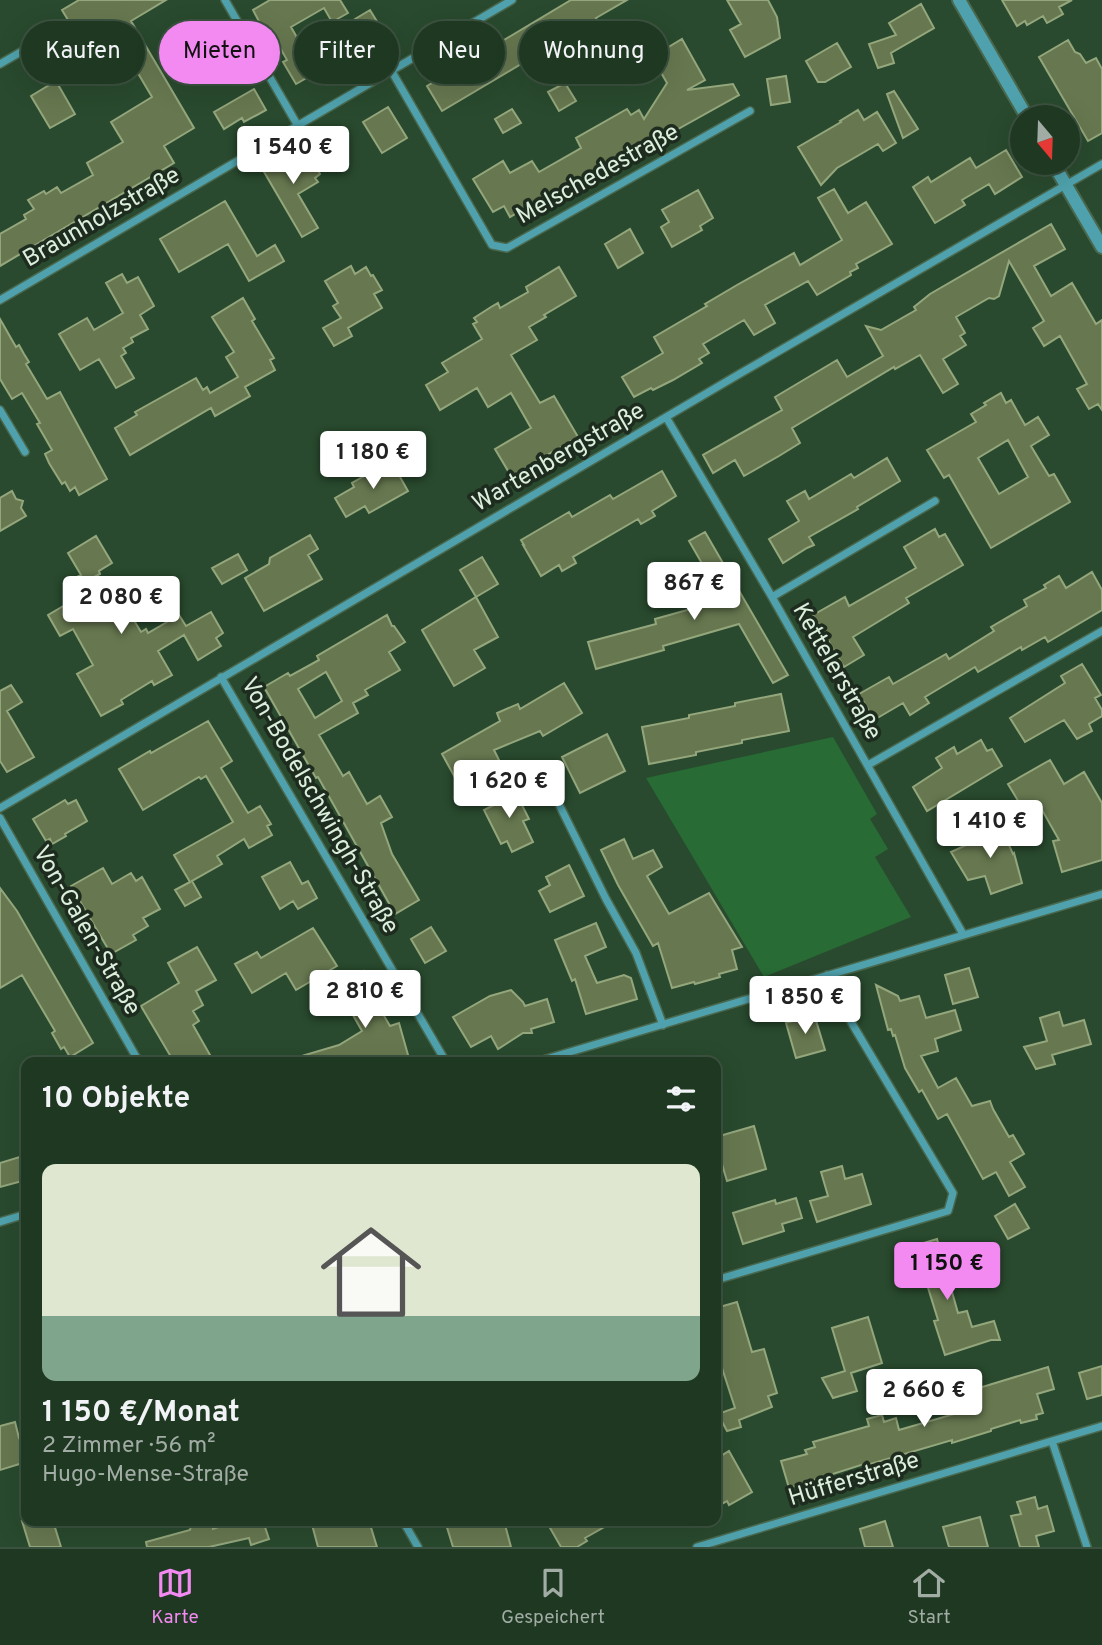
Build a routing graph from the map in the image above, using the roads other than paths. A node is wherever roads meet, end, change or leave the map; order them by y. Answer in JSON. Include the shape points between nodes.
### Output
{"nodes":[{"id":1,"x":225,"y":0,"type":"edge"},
{"id":2,"x":512,"y":0,"type":"edge"},
{"id":3,"x":959,"y":0,"type":"edge"},
{"id":4,"x":21,"y":52,"type":"edge"},
{"id":5,"x":0,"y":64,"type":"edge"},
{"id":6,"x":399,"y":65,"type":"edge"},
{"id":7,"x":368,"y":84,"type":"edge"},
{"id":8,"x":399,"y":84,"type":"edge"},
{"id":9,"x":1020,"y":105,"type":"edge"},
{"id":10,"x":750,"y":111,"type":"dead end"},
{"id":11,"x":298,"y":126,"type":"junction"},
{"id":12,"x":1102,"y":164,"type":"edge"},
{"id":13,"x":1060,"y":175,"type":"edge"},
{"id":14,"x":1066,"y":185,"type":"junction"},
{"id":15,"x":1102,"y":247,"type":"edge"},
{"id":16,"x":0,"y":300,"type":"edge"},
{"id":17,"x":0,"y":410,"type":"edge"},
{"id":18,"x":666,"y":417,"type":"junction"},
{"id":19,"x":25,"y":452,"type":"dead end"},
{"id":20,"x":935,"y":501,"type":"dead end"},
{"id":21,"x":772,"y":597,"type":"junction"},
{"id":22,"x":1102,"y":631,"type":"edge"},
{"id":23,"x":221,"y":677,"type":"junction"},
{"id":24,"x":868,"y":765,"type":"junction"},
{"id":25,"x":543,"y":772,"type":"dead end"},
{"id":26,"x":0,"y":808,"type":"edge"},
{"id":27,"x":0,"y":818,"type":"edge"},
{"id":28,"x":1102,"y":894,"type":"edge"},
{"id":29,"x":963,"y":934,"type":"junction"},
{"id":30,"x":827,"y":975,"type":"junction"},
{"id":31,"x":663,"y":1025,"type":"junction"},
{"id":32,"x":136,"y":1057,"type":"edge"},
{"id":33,"x":443,"y":1057,"type":"edge"},
{"id":34,"x":553,"y":1057,"type":"edge"},
{"id":35,"x":21,"y":1216,"type":"edge"},
{"id":36,"x":0,"y":1222,"type":"edge"},
{"id":37,"x":721,"y":1279,"type":"edge"},
{"id":38,"x":1102,"y":1426,"type":"edge"},
{"id":39,"x":1052,"y":1441,"type":"junction"},
{"id":40,"x":406,"y":1526,"type":"edge"},
{"id":41,"x":418,"y":1547,"type":"edge"},
{"id":42,"x":697,"y":1547,"type":"edge"},
{"id":43,"x":1087,"y":1547,"type":"edge"}],
"edges":[{"from":1,"to":11,"type":"street"},
{"from":2,"to":6,"type":"street","name":"Braunholzstraße"},
{"from":3,"to":9,"type":"street"},
{"from":4,"to":5,"type":"street"},
{"from":7,"to":11,"type":"street","name":"Braunholzstraße"},
{"from":8,"to":10,"type":"street","name":"Melschedestraße","via":[[492,245],[507,248]]},
{"from":11,"to":16,"type":"street","name":"Braunholzstraße"},
{"from":12,"to":14,"type":"street","name":"Wartenbergstraße"},
{"from":13,"to":14,"type":"street"},
{"from":14,"to":15,"type":"street"},
{"from":14,"to":18,"type":"street","name":"Wartenbergstraße"},
{"from":17,"to":19,"type":"street"},
{"from":18,"to":21,"type":"street","name":"Kettelerstraße"},
{"from":18,"to":23,"type":"street","name":"Wartenbergstraße"},
{"from":20,"to":21,"type":"street","name":"Kettelerstraße"},
{"from":21,"to":24,"type":"street","name":"Kettelerstraße"},
{"from":22,"to":24,"type":"street","name":"Kettelerstraße"},
{"from":23,"to":26,"type":"street","name":"Wartenbergstraße"},
{"from":23,"to":33,"type":"street","name":"Von-Bodelschwingh-Straße"},
{"from":24,"to":29,"type":"street","name":"Kettelerstraße"},
{"from":25,"to":31,"type":"street","via":[[636,953]]},
{"from":27,"to":32,"type":"street","name":"Von-Galen-Straße"},
{"from":28,"to":29,"type":"street"},
{"from":29,"to":30,"type":"street"},
{"from":30,"to":31,"type":"street"},
{"from":30,"to":37,"type":"street","via":[[953,1193],[948,1211]]},
{"from":31,"to":34,"type":"street"},
{"from":35,"to":36,"type":"street"},
{"from":38,"to":39,"type":"street","name":"Hüfferstraße"},
{"from":39,"to":42,"type":"street","name":"Hüfferstraße"},
{"from":39,"to":43,"type":"street"},
{"from":40,"to":41,"type":"street"}]}
